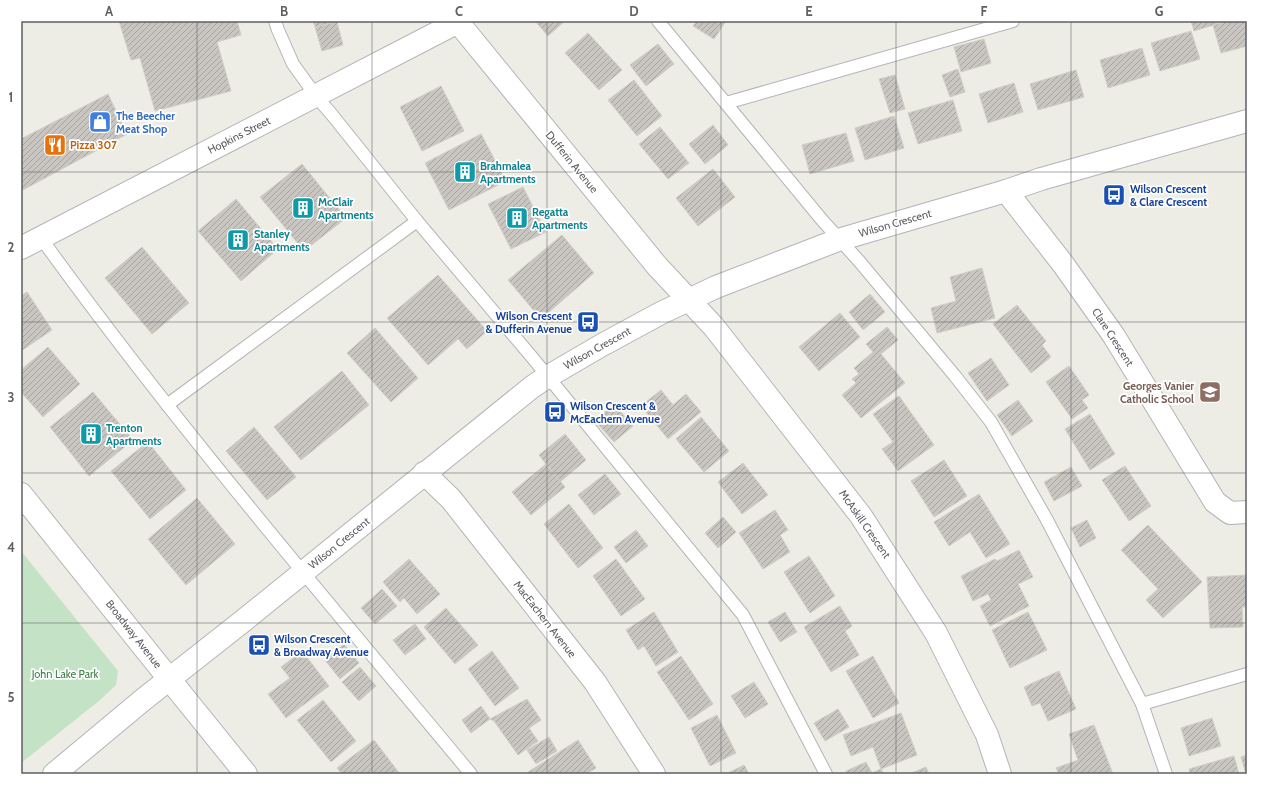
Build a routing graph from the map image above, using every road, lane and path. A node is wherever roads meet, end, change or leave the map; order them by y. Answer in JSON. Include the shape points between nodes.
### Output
{"nodes":[{"id":1,"x":275,"y":21,"type":"edge"},
{"id":2,"x":658,"y":21,"type":"edge"},
{"id":3,"x":1013,"y":21,"type":"edge"},
{"id":4,"x":458,"y":22,"type":"edge"},
{"id":5,"x":316,"y":96,"type":"junction"},
{"id":6,"x":726,"y":103,"type":"junction"},
{"id":7,"x":1247,"y":121,"type":"edge"},
{"id":8,"x":1006,"y":191,"type":"junction"},
{"id":9,"x":417,"y":221,"type":"junction"},
{"id":10,"x":41,"y":238,"type":"junction"},
{"id":11,"x":838,"y":240,"type":"junction"},
{"id":12,"x":21,"y":248,"type":"edge"},
{"id":13,"x":688,"y":301,"type":"junction"},
{"id":14,"x":546,"y":376,"type":"junction"},
{"id":15,"x":168,"y":405,"type":"junction"},
{"id":16,"x":424,"y":473,"type":"junction"},
{"id":17,"x":21,"y":494,"type":"edge"},
{"id":18,"x":1247,"y":512,"type":"edge"},
{"id":19,"x":303,"y":572,"type":"junction"},
{"id":20,"x":1247,"y":674,"type":"edge"},
{"id":21,"x":170,"y":680,"type":"junction"},
{"id":22,"x":1142,"y":704,"type":"junction"},
{"id":23,"x":54,"y":774,"type":"edge"},
{"id":24,"x":246,"y":774,"type":"edge"},
{"id":25,"x":471,"y":774,"type":"edge"},
{"id":26,"x":654,"y":774,"type":"edge"},
{"id":27,"x":826,"y":774,"type":"edge"},
{"id":28,"x":1000,"y":774,"type":"edge"},
{"id":29,"x":1166,"y":774,"type":"edge"}],
"edges":[{"from":1,"to":5,"type":"lane","via":[[293,64]]},
{"from":2,"to":6,"type":"lane"},
{"from":3,"to":6,"type":"lane"},
{"from":4,"to":5,"type":"street","name":"Hopkins Street"},
{"from":4,"to":13,"type":"street","name":"Dufferin Avenue"},
{"from":5,"to":9,"type":"lane"},
{"from":5,"to":10,"type":"street","name":"Hopkins Street"},
{"from":6,"to":11,"type":"lane"},
{"from":7,"to":8,"type":"street","name":"Wilson Crescent"},
{"from":8,"to":11,"type":"street","name":"Wilson Crescent"},
{"from":8,"to":18,"type":"street","name":"Clare Crescent","via":[[1063,264],[1114,336],[1215,502],[1230,513]]},
{"from":9,"to":14,"type":"lane"},
{"from":9,"to":15,"type":"lane"},
{"from":10,"to":12,"type":"street","name":"Hopkins Street"},
{"from":10,"to":15,"type":"lane"},
{"from":11,"to":13,"type":"street","name":"Wilson Crescent","via":[[716,287]]},
{"from":11,"to":22,"type":"lane","via":[[864,267],[991,422],[1047,520]]},
{"from":13,"to":14,"type":"street","name":"Wilson Crescent"},
{"from":13,"to":28,"type":"street","name":"McAskill Crescent","via":[[714,327],[861,516],[936,633],[987,735]]},
{"from":14,"to":16,"type":"street","name":"Wilson Crescent"},
{"from":14,"to":27,"type":"lane","via":[[743,615]]},
{"from":15,"to":19,"type":"lane"},
{"from":16,"to":19,"type":"street","name":"Wilson Crescent"},
{"from":16,"to":26,"type":"street","name":"MacEachern Avenue","via":[[451,500],[595,682]]},
{"from":17,"to":21,"type":"street","name":"Broadway Avenue"},
{"from":19,"to":21,"type":"street","name":"Wilson Crescent"},
{"from":19,"to":25,"type":"lane"},
{"from":20,"to":22,"type":"lane"},
{"from":21,"to":23,"type":"street","name":"Wilson Crescent"},
{"from":21,"to":24,"type":"street","name":"Broadway Avenue"},
{"from":22,"to":29,"type":"lane"}]}
